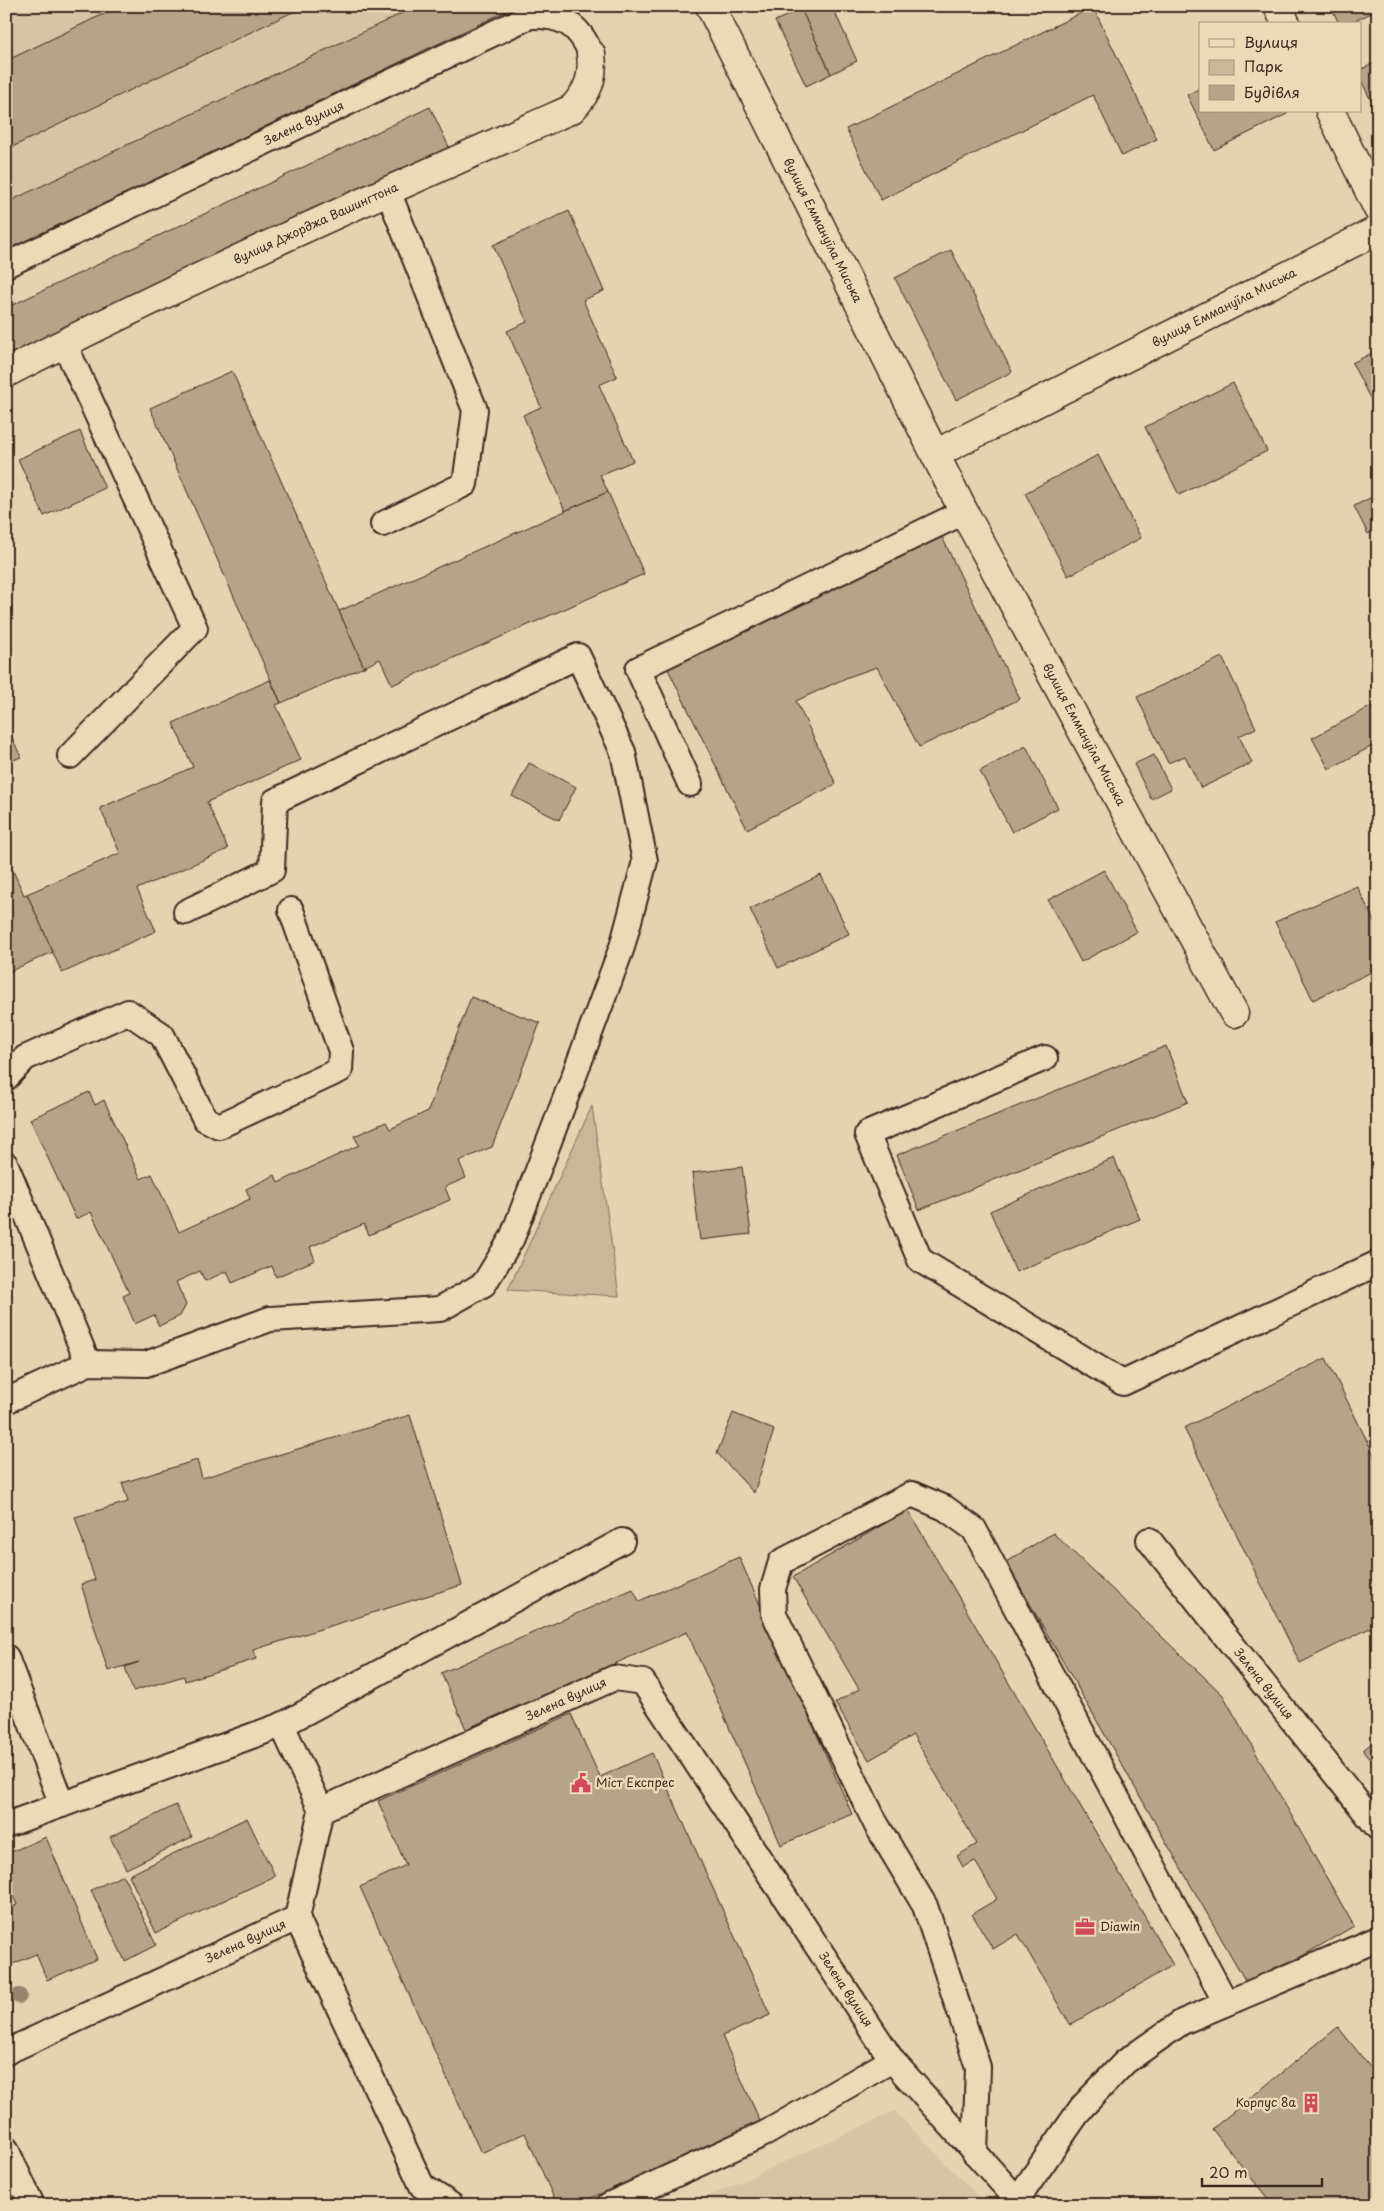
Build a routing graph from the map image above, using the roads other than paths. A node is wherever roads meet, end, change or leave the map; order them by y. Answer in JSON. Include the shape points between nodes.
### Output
{"nodes":[{"id":1,"x":710,"y":6,"type":"edge"},
{"id":2,"x":1278,"y":6,"type":"edge"},
{"id":3,"x":1285,"y":22,"type":"edge"},
{"id":4,"x":591,"y":54,"type":"joint"},
{"id":5,"x":1330,"y":112,"type":"edge"},
{"id":6,"x":388,"y":191,"type":"junction"},
{"id":7,"x":1378,"y":209,"type":"edge"},
{"id":8,"x":1378,"y":230,"type":"edge"},
{"id":9,"x":6,"y":265,"type":"edge"},
{"id":10,"x":64,"y":343,"type":"junction"},
{"id":11,"x":6,"y":373,"type":"edge"},
{"id":12,"x":935,"y":454,"type":"junction"},
{"id":13,"x":964,"y":512,"type":"junction"},
{"id":14,"x":383,"y":524,"type":"dead end"},
{"id":15,"x":70,"y":756,"type":"dead end"},
{"id":16,"x":690,"y":784,"type":"dead end"},
{"id":17,"x":291,"y":910,"type":"dead end"},
{"id":18,"x":186,"y":912,"type":"dead end"},
{"id":19,"x":1234,"y":1013,"type":"dead end"},
{"id":20,"x":1045,"y":1058,"type":"dead end"},
{"id":21,"x":6,"y":1078,"type":"edge"},
{"id":22,"x":6,"y":1165,"type":"edge"},
{"id":23,"x":1378,"y":1263,"type":"edge"},
{"id":24,"x":88,"y":1363,"type":"junction"},
{"id":25,"x":6,"y":1401,"type":"edge"},
{"id":26,"x":1149,"y":1540,"type":"dead end"},
{"id":27,"x":622,"y":1542,"type":"dead end"},
{"id":28,"x":6,"y":1657,"type":"edge"},
{"id":29,"x":282,"y":1725,"type":"junction"},
{"id":30,"x":62,"y":1804,"type":"junction"},
{"id":31,"x":321,"y":1810,"type":"junction"},
{"id":32,"x":6,"y":1825,"type":"edge"},
{"id":33,"x":1378,"y":1828,"type":"edge"},
{"id":34,"x":297,"y":1918,"type":"junction"},
{"id":35,"x":1378,"y":1939,"type":"edge"},
{"id":36,"x":1226,"y":2003,"type":"junction"},
{"id":37,"x":6,"y":2052,"type":"edge"},
{"id":38,"x":892,"y":2060,"type":"junction"},
{"id":39,"x":6,"y":2149,"type":"edge"},
{"id":40,"x":975,"y":2153,"type":"junction"},
{"id":41,"x":1020,"y":2202,"type":"edge"},
{"id":42,"x":32,"y":2205,"type":"edge"},
{"id":43,"x":451,"y":2205,"type":"edge"},
{"id":44,"x":609,"y":2205,"type":"edge"}],
"edges":[{"from":1,"to":12,"type":"street","name":"вулиця Еммануїла Миська"},
{"from":2,"to":3,"type":"street"},
{"from":4,"to":6,"type":"street","name":"вулиця Джорджа Вашингтона","via":[[590,85],[572,109]]},
{"from":4,"to":9,"type":"lane","name":"Зелена вулиця","via":[[585,39],[568,23],[546,15],[530,16]]},
{"from":5,"to":7,"type":"street"},
{"from":6,"to":10,"type":"street","name":"вулиця Джорджа Вашингтона"},
{"from":6,"to":14,"type":"lane","via":[[475,410],[465,484]]},
{"from":8,"to":12,"type":"street","name":"вулиця Еммануїла Миська"},
{"from":10,"to":11,"type":"street","name":"вулиця Джорджа Вашингтона"},
{"from":10,"to":15,"type":"lane","via":[[195,628]]},
{"from":12,"to":13,"type":"street","name":"вулиця Еммануїла Миська"},
{"from":13,"to":16,"type":"lane","via":[[638,669]]},
{"from":13,"to":19,"type":"street","name":"вулиця Еммануїла Миська"},
{"from":17,"to":21,"type":"lane","via":[[341,1051],[340,1070],[219,1126],[205,1119],[162,1035],[128,1012],[25,1058]]},
{"from":18,"to":24,"type":"lane","via":[[272,870],[275,801],[578,656],[623,752],[645,861],[622,947],[568,1094],[512,1238],[484,1284],[440,1309],[270,1319],[146,1364]]},
{"from":20,"to":23,"type":"lane","via":[[867,1134],[920,1260],[1123,1383]]},
{"from":22,"to":24,"type":"lane"},
{"from":24,"to":25,"type":"lane"},
{"from":26,"to":33,"type":"lane","name":"Зелена вулиця"},
{"from":27,"to":29,"type":"lane"},
{"from":28,"to":30,"type":"lane"},
{"from":29,"to":30,"type":"lane"},
{"from":29,"to":31,"type":"lane"},
{"from":30,"to":32,"type":"lane"},
{"from":31,"to":34,"type":"lane","name":"Зелена вулиця"},
{"from":31,"to":38,"type":"lane","name":"Зелена вулиця","via":[[614,1678],[643,1682]]},
{"from":34,"to":37,"type":"lane","name":"Зелена вулиця"},
{"from":34,"to":43,"type":"lane","via":[[422,2186]]},
{"from":35,"to":36,"type":"lane"},
{"from":36,"to":40,"type":"lane","via":[[974,1529],[945,1508],[912,1494],[781,1562],[773,1589],[774,1614],[876,1824],[925,1906],[978,2067]]},
{"from":36,"to":41,"type":"lane","via":[[1182,2022],[1126,2062],[1082,2107]]},
{"from":38,"to":40,"type":"lane","name":"Зелена вулиця"},
{"from":38,"to":44,"type":"lane","via":[[766,2133]]},
{"from":39,"to":42,"type":"lane"},
{"from":40,"to":41,"type":"lane","name":"Зелена вулиця"}]}
